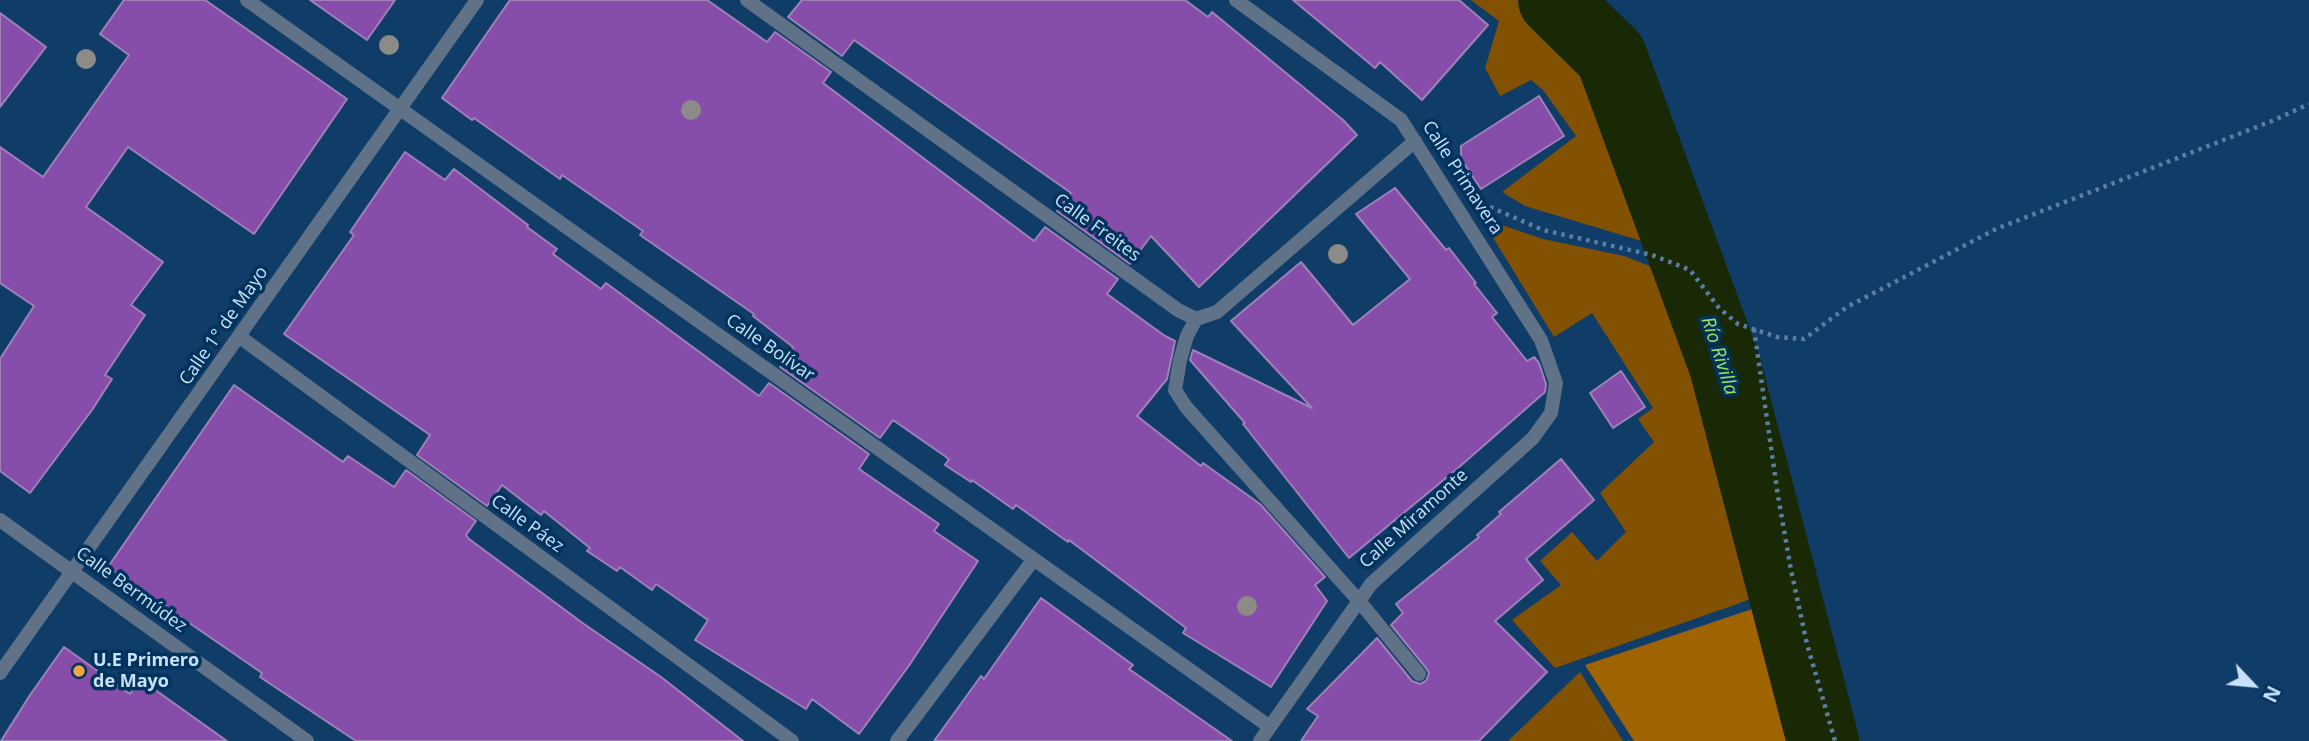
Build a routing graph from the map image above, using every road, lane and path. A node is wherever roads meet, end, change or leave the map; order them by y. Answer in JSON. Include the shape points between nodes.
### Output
{"nodes":[{"id":1,"x":247,"y":0,"type":"edge"},
{"id":2,"x":477,"y":0,"type":"edge"},
{"id":3,"x":747,"y":0,"type":"edge"},
{"id":4,"x":1236,"y":0,"type":"edge"},
{"id":5,"x":2309,"y":104,"type":"edge"},
{"id":6,"x":400,"y":108,"type":"junction"},
{"id":7,"x":1415,"y":141,"type":"junction"},
{"id":8,"x":1490,"y":206,"type":"dead end"},
{"id":9,"x":1196,"y":319,"type":"junction"},
{"id":10,"x":1754,"y":329,"type":"junction"},
{"id":11,"x":240,"y":337,"type":"junction"},
{"id":12,"x":1532,"y":438,"type":"joint"},
{"id":13,"x":0,"y":520,"type":"edge"},
{"id":14,"x":1034,"y":559,"type":"junction"},
{"id":15,"x":72,"y":572,"type":"junction"},
{"id":16,"x":1359,"y":601,"type":"junction"},
{"id":17,"x":0,"y":673,"type":"edge"},
{"id":18,"x":1419,"y":674,"type":"dead end"},
{"id":19,"x":1270,"y":727,"type":"junction"},
{"id":20,"x":307,"y":741,"type":"edge"},
{"id":21,"x":792,"y":741,"type":"edge"},
{"id":22,"x":897,"y":741,"type":"edge"},
{"id":23,"x":1260,"y":741,"type":"edge"},
{"id":24,"x":1835,"y":741,"type":"edge"}],
"edges":[{"from":1,"to":6,"type":"street","name":"Calle Bolívar"},
{"from":2,"to":6,"type":"street","name":"Calle 1° de Mayo"},
{"from":3,"to":9,"type":"street","name":"Calle Freites","via":[[1166,302]]},
{"from":4,"to":7,"type":"street","name":"Calle Primavera","via":[[1401,120]]},
{"from":5,"to":10,"type":"path","via":[[1996,229],[1847,307],[1804,339]]},
{"from":6,"to":11,"type":"street","name":"Calle 1° de Mayo"},
{"from":6,"to":14,"type":"street","name":"Calle Bolívar"},
{"from":7,"to":9,"type":"street","via":[[1217,312]]},
{"from":7,"to":12,"type":"street","name":"Calle Primavera","via":[[1541,340],[1556,383],[1551,413]]},
{"from":8,"to":10,"type":"path","via":[[1543,230],[1652,255],[1690,271],[1719,308],[1738,324]]},
{"from":9,"to":16,"type":"street","via":[[1187,336],[1175,390]]},
{"from":10,"to":24,"type":"path","via":[[1791,570]]},
{"from":11,"to":15,"type":"street","name":"Calle 1° de Mayo"},
{"from":11,"to":21,"type":"street","name":"Calle Páez"},
{"from":12,"to":16,"type":"street","name":"Calle Miramonte","via":[[1371,584]]},
{"from":13,"to":15,"type":"street","name":"Calle Bermúdez"},
{"from":14,"to":19,"type":"street","name":"Calle Bolívar"},
{"from":14,"to":22,"type":"street"},
{"from":15,"to":17,"type":"street","name":"Calle 1° de Mayo"},
{"from":15,"to":20,"type":"street","name":"Calle Bermúdez"},
{"from":16,"to":18,"type":"street"},
{"from":16,"to":19,"type":"street","name":"Calle Miramonte"},
{"from":19,"to":23,"type":"street","name":"Calle Miramonte"}]}
